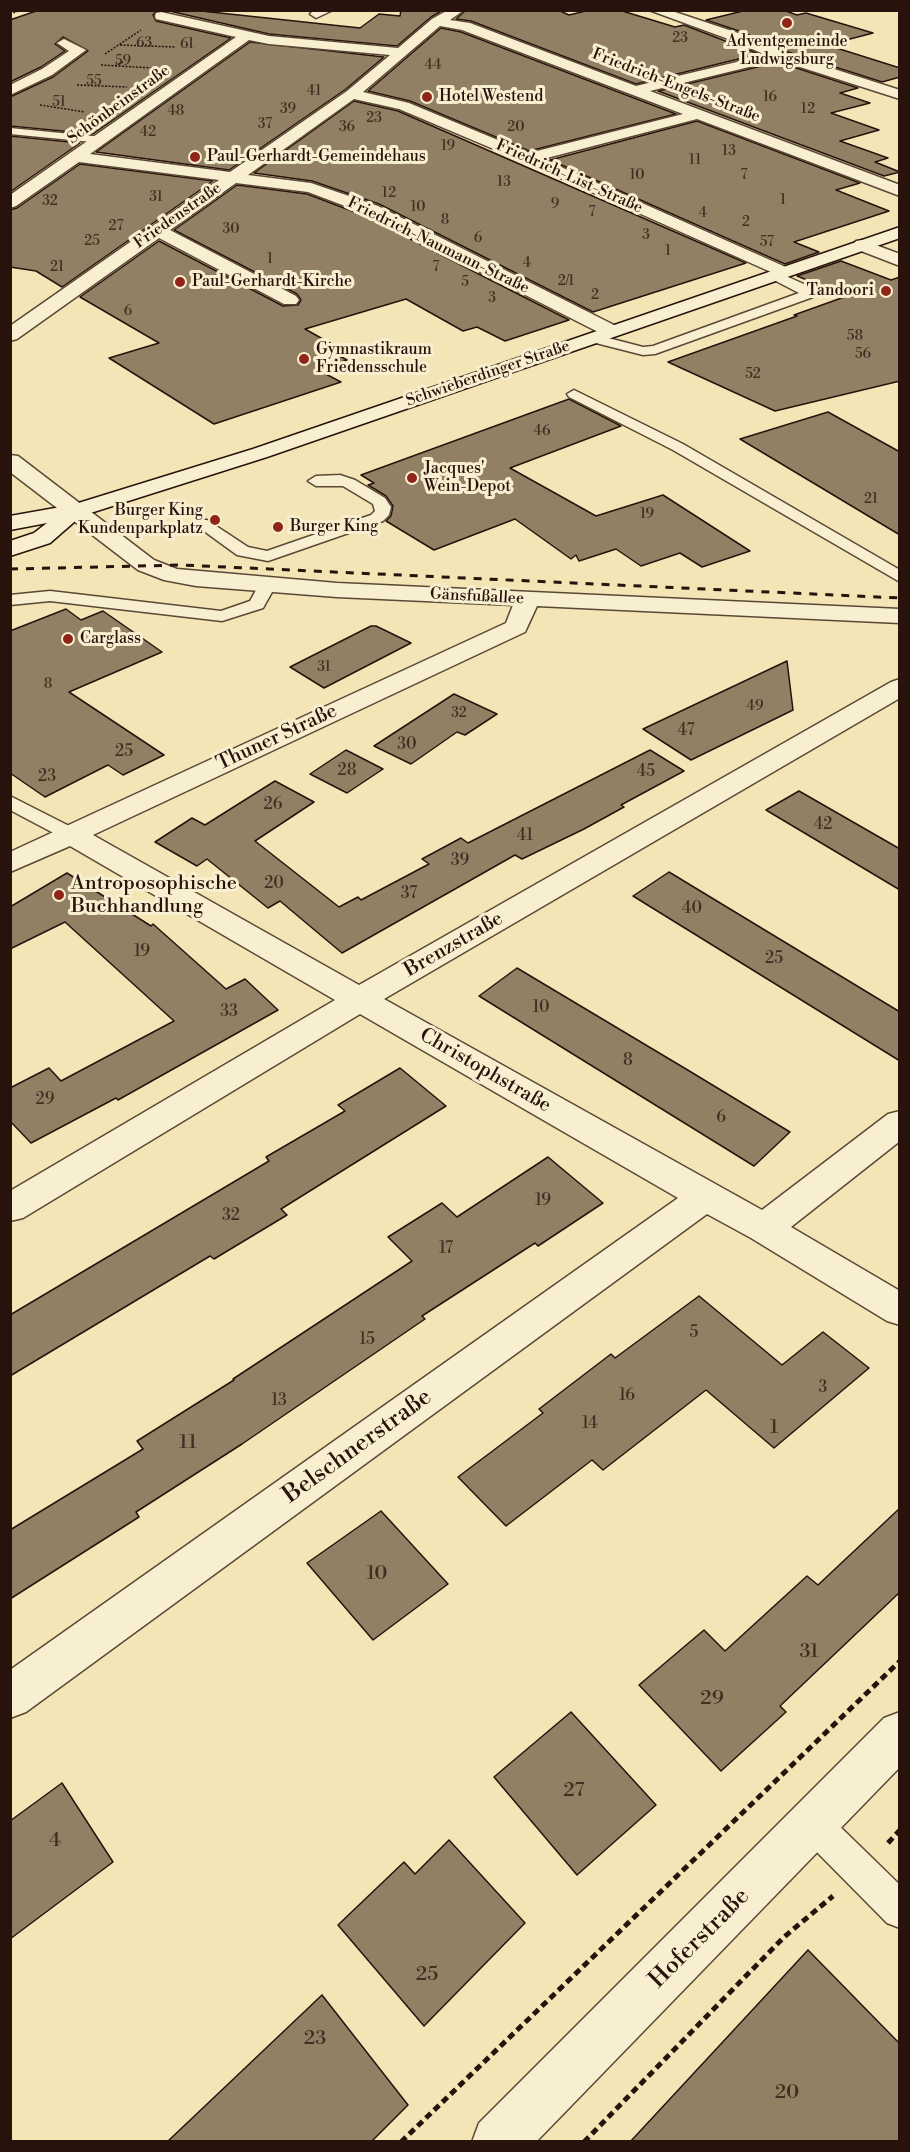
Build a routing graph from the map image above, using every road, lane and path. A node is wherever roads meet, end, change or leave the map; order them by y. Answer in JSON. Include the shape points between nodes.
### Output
{"nodes":[{"id":1,"x":22,"y":10,"type":"edge"},
{"id":2,"x":458,"y":10,"type":"edge"},
{"id":3,"x":655,"y":10,"type":"edge"},
{"id":4,"x":709,"y":13,"type":"dead end"},
{"id":5,"x":10,"y":14,"type":"edge"},
{"id":6,"x":161,"y":16,"type":"dead end"},
{"id":7,"x":682,"y":19,"type":"junction"},
{"id":8,"x":437,"y":22,"type":"junction"},
{"id":9,"x":247,"y":35,"type":"junction"},
{"id":10,"x":64,"y":44,"type":"dead end"},
{"id":11,"x":119,"y":45,"type":"dead end"},
{"id":12,"x":183,"y":47,"type":"dead end"},
{"id":13,"x":401,"y":52,"type":"junction"},
{"id":14,"x":779,"y":56,"type":"junction"},
{"id":15,"x":123,"y":62,"type":"dead end"},
{"id":16,"x":99,"y":64,"type":"dead end"},
{"id":17,"x":115,"y":67,"type":"junction"},
{"id":18,"x":157,"y":69,"type":"dead end"},
{"id":19,"x":94,"y":82,"type":"dead end"},
{"id":20,"x":68,"y":85,"type":"dead end"},
{"id":21,"x":88,"y":85,"type":"junction"},
{"id":22,"x":130,"y":87,"type":"dead end"},
{"id":23,"x":638,"y":90,"type":"junction"},
{"id":24,"x":10,"y":91,"type":"edge"},
{"id":25,"x":351,"y":94,"type":"junction"},
{"id":26,"x":900,"y":95,"type":"edge"},
{"id":27,"x":59,"y":103,"type":"dead end"},
{"id":28,"x":54,"y":107,"type":"dead end"},
{"id":29,"x":88,"y":109,"type":"dead end"},
{"id":30,"x":81,"y":110,"type":"dead end"},
{"id":31,"x":699,"y":114,"type":"junction"},
{"id":32,"x":10,"y":131,"type":"edge"},
{"id":33,"x":102,"y":140,"type":"junction"},
{"id":34,"x":79,"y":157,"type":"junction"},
{"id":35,"x":528,"y":158,"type":"junction"},
{"id":36,"x":235,"y":176,"type":"junction"},
{"id":37,"x":900,"y":191,"type":"edge"},
{"id":38,"x":13,"y":199,"type":"edge"},
{"id":39,"x":158,"y":230,"type":"junction"},
{"id":40,"x":900,"y":232,"type":"edge"},
{"id":41,"x":861,"y":245,"type":"junction"},
{"id":42,"x":900,"y":261,"type":"edge"},
{"id":43,"x":779,"y":273,"type":"junction"},
{"id":44,"x":290,"y":300,"type":"dead end"},
{"id":45,"x":602,"y":334,"type":"junction"},
{"id":46,"x":10,"y":335,"type":"edge"},
{"id":47,"x":574,"y":394,"type":"dead end"},
{"id":48,"x":10,"y":461,"type":"edge"},
{"id":49,"x":316,"y":481,"type":"dead end"},
{"id":50,"x":76,"y":511,"type":"junction"},
{"id":51,"x":10,"y":522,"type":"edge"},
{"id":52,"x":201,"y":522,"type":"dead end"},
{"id":53,"x":10,"y":549,"type":"edge"},
{"id":54,"x":900,"y":577,"type":"edge"},
{"id":55,"x":267,"y":585,"type":"junction"},
{"id":56,"x":528,"y":599,"type":"junction"},
{"id":57,"x":10,"y":600,"type":"edge"},
{"id":58,"x":900,"y":616,"type":"edge"},
{"id":59,"x":900,"y":687,"type":"edge"},
{"id":60,"x":10,"y":802,"type":"edge"},
{"id":61,"x":70,"y":834,"type":"junction"},
{"id":62,"x":10,"y":863,"type":"edge"},
{"id":63,"x":360,"y":999,"type":"junction"},
{"id":64,"x":900,"y":1123,"type":"edge"},
{"id":65,"x":705,"y":1197,"type":"junction"},
{"id":66,"x":10,"y":1208,"type":"edge"},
{"id":67,"x":764,"y":1228,"type":"junction"},
{"id":68,"x":900,"y":1310,"type":"edge"},
{"id":69,"x":900,"y":1661,"type":"edge"},
{"id":70,"x":10,"y":1697,"type":"edge"},
{"id":71,"x":900,"y":1734,"type":"edge"},
{"id":72,"x":813,"y":1824,"type":"junction"},
{"id":73,"x":900,"y":1830,"type":"edge"},
{"id":74,"x":862,"y":1872,"type":"junction"},
{"id":75,"x":900,"y":1910,"type":"edge"},
{"id":76,"x":401,"y":2142,"type":"edge"},
{"id":77,"x":498,"y":2142,"type":"edge"},
{"id":78,"x":584,"y":2142,"type":"edge"}],
"edges":[{"from":1,"to":5,"type":"path"},
{"from":2,"to":8,"type":"street","name":"Friedenstraße"},
{"from":3,"to":7,"type":"street"},
{"from":4,"to":7,"type":"street"},
{"from":6,"to":9,"type":"street"},
{"from":7,"to":14,"type":"street"},
{"from":8,"to":13,"type":"street","name":"Friedenstraße"},
{"from":8,"to":23,"type":"street","name":"Friedrich-Engels-Straße","via":[[465,26]]},
{"from":9,"to":13,"type":"street"},
{"from":9,"to":33,"type":"street","name":"Schönbeinstraße"},
{"from":10,"to":24,"type":"street","via":[[79,50]]},
{"from":11,"to":12,"type":"path"},
{"from":13,"to":25,"type":"street","name":"Friedenstraße"},
{"from":14,"to":23,"type":"street"},
{"from":14,"to":26,"type":"street"},
{"from":15,"to":17,"type":"path"},
{"from":16,"to":17,"type":"path"},
{"from":17,"to":18,"type":"path"},
{"from":19,"to":21,"type":"path"},
{"from":20,"to":21,"type":"path"},
{"from":21,"to":22,"type":"path"},
{"from":23,"to":31,"type":"street","name":"Friedrich-Engels-Straße"},
{"from":25,"to":35,"type":"street","name":"Friedrich-List-Straße","via":[[404,106]]},
{"from":25,"to":36,"type":"street","name":"Friedenstraße"},
{"from":27,"to":28,"type":"path"},
{"from":29,"to":30,"type":"path"},
{"from":31,"to":35,"type":"street"},
{"from":31,"to":37,"type":"street","name":"Friedrich-Engels-Straße"},
{"from":32,"to":33,"type":"lane"},
{"from":33,"to":34,"type":"street","name":"Schönbeinstraße"},
{"from":34,"to":36,"type":"street","name":"Friedrich-Naumann-Straße"},
{"from":34,"to":38,"type":"street","name":"Schönbeinstraße"},
{"from":35,"to":43,"type":"street","name":"Friedrich-List-Straße"},
{"from":36,"to":39,"type":"street","name":"Friedenstraße"},
{"from":36,"to":45,"type":"street","name":"Friedrich-Naumann-Straße","via":[[311,188],[372,210]]},
{"from":39,"to":44,"type":"street"},
{"from":39,"to":46,"type":"street","name":"Friedenstraße"},
{"from":40,"to":41,"type":"street","name":"Schwieberdinger Straße"},
{"from":41,"to":42,"type":"street"},
{"from":41,"to":43,"type":"street","name":"Schwieberdinger Straße"},
{"from":43,"to":45,"type":"street","name":"Schwieberdinger Straße"},
{"from":43,"to":45,"type":"lane","via":[[808,294],[655,350],[642,351]]},
{"from":45,"to":50,"type":"street","name":"Schwieberdinger Straße","via":[[260,453]]},
{"from":47,"to":54,"type":"lane","via":[[678,447]]},
{"from":48,"to":50,"type":"street"},
{"from":49,"to":52,"type":"lane","via":[[350,483],[379,501],[383,512],[377,518],[268,556],[243,551]]},
{"from":50,"to":51,"type":"street","name":"Schwieberdinger Straße"},
{"from":50,"to":53,"type":"street","name":"Schwieberdinger Straße","via":[[42,538]]},
{"from":50,"to":55,"type":"street","name":"Gänsfußallee","via":[[146,565],[196,579]]},
{"from":55,"to":56,"type":"street","name":"Gänsfußallee"},
{"from":55,"to":57,"type":"lane","via":[[257,604],[222,616],[50,597]]},
{"from":56,"to":58,"type":"street","name":"Gänsfußallee"},
{"from":56,"to":61,"type":"street","name":"Thuner Straße","via":[[516,627]]},
{"from":59,"to":63,"type":"street","name":"Brenzstraße"},
{"from":60,"to":61,"type":"lane"},
{"from":61,"to":62,"type":"street","name":"Thuner Straße"},
{"from":61,"to":63,"type":"street","name":"Christophstraße"},
{"from":63,"to":65,"type":"street","name":"Christophstraße"},
{"from":63,"to":66,"type":"street","name":"Brenzstraße"},
{"from":64,"to":67,"type":"street"},
{"from":65,"to":67,"type":"street","name":"Christophstraße"},
{"from":65,"to":70,"type":"street","name":"Belschnerstraße"},
{"from":67,"to":68,"type":"street","name":"Christophstraße"},
{"from":69,"to":76,"type":"path"},
{"from":71,"to":72,"type":"street","name":"Hoferstraße"},
{"from":72,"to":74,"type":"lane"},
{"from":72,"to":77,"type":"street","name":"Hoferstraße"},
{"from":73,"to":74,"type":"path"},
{"from":74,"to":75,"type":"lane"},
{"from":74,"to":78,"type":"path","via":[[784,1937]]}]}
